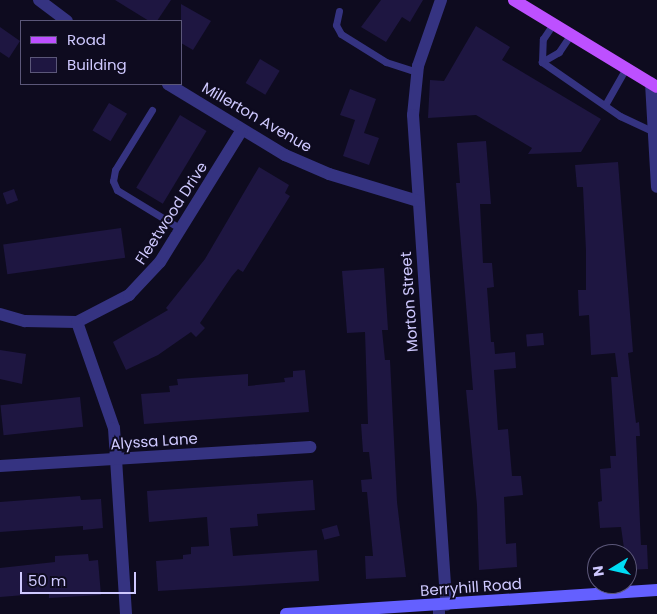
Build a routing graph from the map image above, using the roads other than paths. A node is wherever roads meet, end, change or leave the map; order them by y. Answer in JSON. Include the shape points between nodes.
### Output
{"nodes":[{"id":1,"x":39,"y":0,"type":"edge"},
{"id":2,"x":441,"y":0,"type":"edge"},
{"id":3,"x":514,"y":0,"type":"edge"},
{"id":4,"x":339,"y":11,"type":"dead end"},
{"id":5,"x":66,"y":20,"type":"edge"},
{"id":6,"x":552,"y":24,"type":"junction"},
{"id":7,"x":571,"y":34,"type":"junction"},
{"id":8,"x":542,"y":62,"type":"junction"},
{"id":9,"x":626,"y":68,"type":"junction"},
{"id":10,"x":417,"y":72,"type":"junction"},
{"id":11,"x":170,"y":85,"type":"edge"},
{"id":12,"x":654,"y":85,"type":"edge"},
{"id":13,"x":605,"y":105,"type":"junction"},
{"id":14,"x":152,"y":110,"type":"dead end"},
{"id":15,"x":242,"y":130,"type":"junction"},
{"id":16,"x":654,"y":132,"type":"junction"},
{"id":17,"x":657,"y":187,"type":"edge"},
{"id":18,"x":418,"y":201,"type":"junction"},
{"id":19,"x":182,"y":229,"type":"junction"},
{"id":20,"x":0,"y":314,"type":"edge"},
{"id":21,"x":77,"y":322,"type":"junction"},
{"id":22,"x":310,"y":447,"type":"dead end"},
{"id":23,"x":117,"y":460,"type":"junction"},
{"id":24,"x":0,"y":466,"type":"edge"},
{"id":25,"x":657,"y":590,"type":"edge"},
{"id":26,"x":441,"y":608,"type":"edge"},
{"id":27,"x":126,"y":614,"type":"edge"},
{"id":28,"x":286,"y":614,"type":"edge"}],
"edges":[{"from":1,"to":5,"type":"street"},
{"from":2,"to":10,"type":"street","name":"Morton Street","via":[[429,25]]},
{"from":3,"to":6,"type":"main road"},
{"from":4,"to":10,"type":"lane","via":[[336,25],[341,34],[386,62]]},
{"from":6,"to":7,"type":"main road"},
{"from":6,"to":8,"type":"lane","via":[[543,39]]},
{"from":7,"to":8,"type":"lane","via":[[559,52]]},
{"from":7,"to":9,"type":"main road"},
{"from":8,"to":13,"type":"lane"},
{"from":9,"to":12,"type":"main road"},
{"from":9,"to":13,"type":"lane"},
{"from":10,"to":18,"type":"street","name":"Morton Street","via":[[413,115]]},
{"from":11,"to":15,"type":"street","name":"Millerton Avenue"},
{"from":12,"to":16,"type":"street"},
{"from":13,"to":16,"type":"lane"},
{"from":14,"to":19,"type":"lane","via":[[115,170],[112,181],[117,190]]},
{"from":15,"to":18,"type":"street","name":"Millerton Avenue","via":[[285,155],[329,174]]},
{"from":15,"to":19,"type":"street","name":"Fleetwood Drive"},
{"from":16,"to":17,"type":"street"},
{"from":18,"to":26,"type":"street","name":"Morton Street"},
{"from":19,"to":21,"type":"street","name":"Fleetwood Drive","via":[[146,280],[130,295]]},
{"from":20,"to":21,"type":"street","name":"Fleetwood Drive","via":[[25,321]]},
{"from":21,"to":23,"type":"street","via":[[110,407]]},
{"from":22,"to":23,"type":"street","name":"Alyssa Lane"},
{"from":23,"to":24,"type":"street","name":"Alyssa Lane"},
{"from":23,"to":27,"type":"street"},
{"from":25,"to":26,"type":"street","name":"Berryhill Road"},
{"from":26,"to":28,"type":"street","name":"Berryhill Road"}]}
